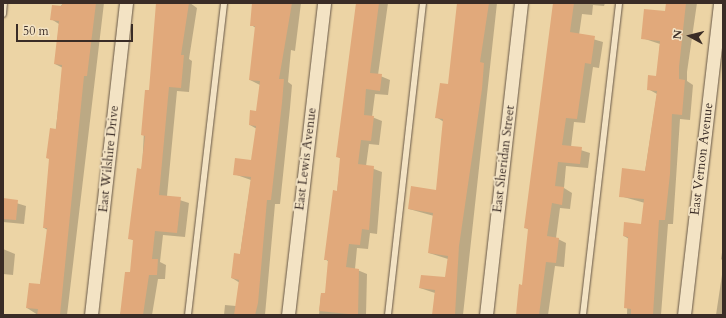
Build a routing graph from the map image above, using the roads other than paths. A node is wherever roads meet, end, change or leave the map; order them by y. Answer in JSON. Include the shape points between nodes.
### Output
{"nodes":[{"id":1,"x":4,"y":3,"type":"edge"},
{"id":2,"x":126,"y":3,"type":"edge"},
{"id":3,"x":224,"y":3,"type":"edge"},
{"id":4,"x":324,"y":3,"type":"edge"},
{"id":5,"x":423,"y":3,"type":"edge"},
{"id":6,"x":522,"y":3,"type":"edge"},
{"id":7,"x":619,"y":3,"type":"edge"},
{"id":8,"x":720,"y":3,"type":"edge"},
{"id":9,"x":3,"y":14,"type":"edge"},
{"id":10,"x":91,"y":315,"type":"edge"},
{"id":11,"x":188,"y":315,"type":"edge"},
{"id":12,"x":288,"y":315,"type":"edge"},
{"id":13,"x":388,"y":315,"type":"edge"},
{"id":14,"x":486,"y":315,"type":"edge"},
{"id":15,"x":583,"y":315,"type":"edge"},
{"id":16,"x":684,"y":315,"type":"edge"}],
"edges":[{"from":1,"to":9,"type":"lane"},
{"from":2,"to":10,"type":"street","name":"East Wilshire Drive"},
{"from":3,"to":11,"type":"lane"},
{"from":4,"to":12,"type":"street","name":"East Lewis Avenue"},
{"from":5,"to":13,"type":"lane"},
{"from":6,"to":14,"type":"street","name":"East Sheridan Street"},
{"from":7,"to":15,"type":"lane"},
{"from":8,"to":16,"type":"street","name":"East Vernon Avenue"}]}
